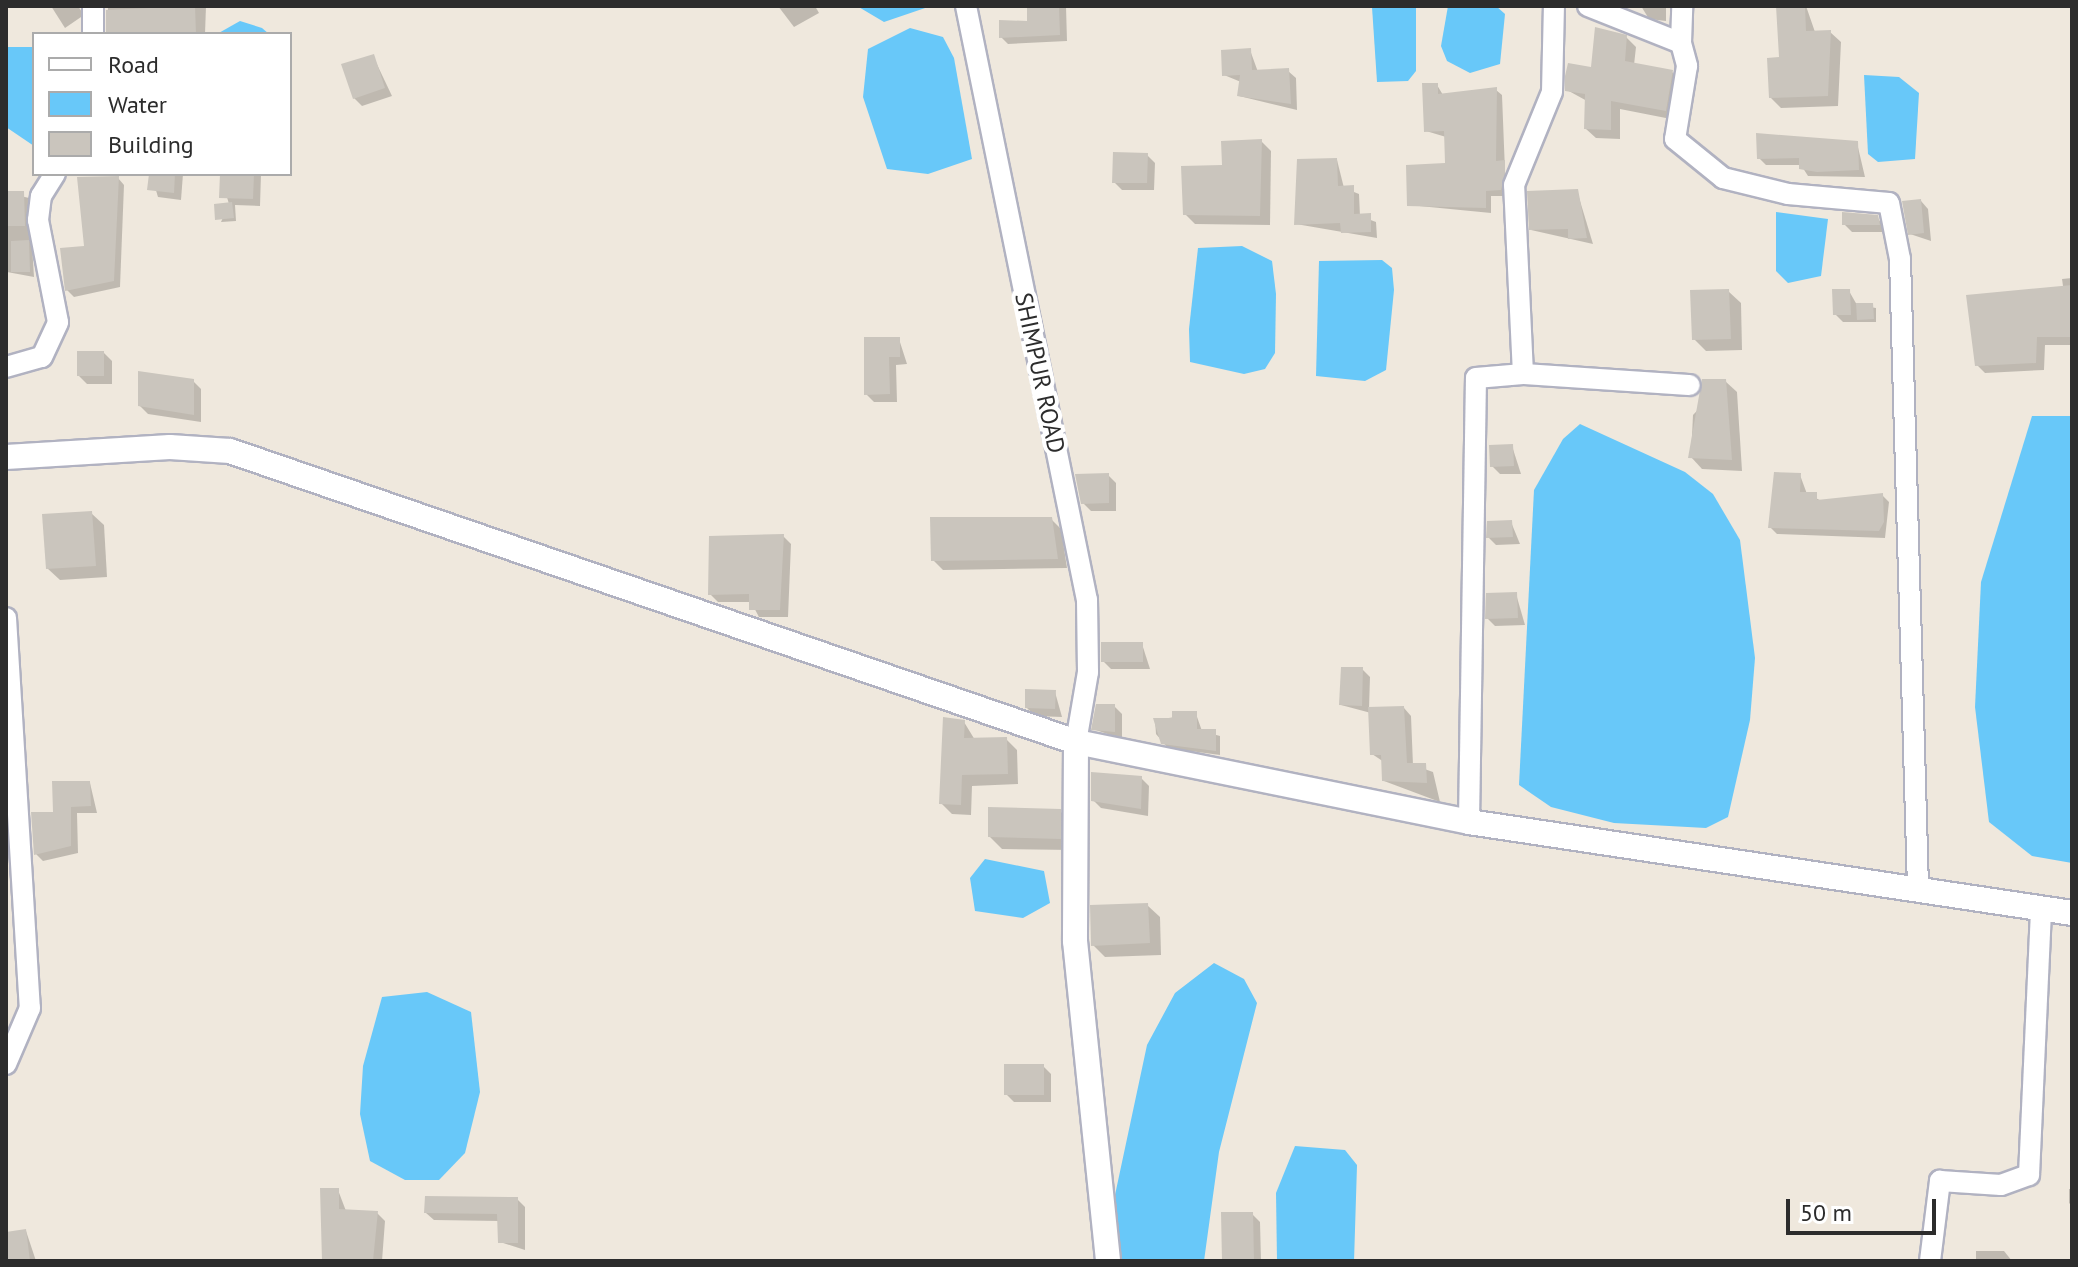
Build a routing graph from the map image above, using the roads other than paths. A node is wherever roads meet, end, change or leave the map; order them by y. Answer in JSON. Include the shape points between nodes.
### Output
{"nodes":[{"id":1,"x":93,"y":6,"type":"edge"},
{"id":2,"x":966,"y":6,"type":"edge"},
{"id":3,"x":1554,"y":6,"type":"edge"},
{"id":4,"x":1588,"y":6,"type":"edge"},
{"id":5,"x":1682,"y":6,"type":"edge"},
{"id":6,"x":93,"y":32,"type":"edge"},
{"id":7,"x":1681,"y":43,"type":"junction"},
{"id":8,"x":54,"y":176,"type":"edge"},
{"id":9,"x":6,"y":367,"type":"edge"},
{"id":10,"x":1523,"y":374,"type":"junction"},
{"id":11,"x":1690,"y":385,"type":"dead end"},
{"id":12,"x":6,"y":457,"type":"edge"},
{"id":13,"x":6,"y":618,"type":"edge"},
{"id":14,"x":1076,"y":742,"type":"junction"},
{"id":15,"x":1469,"y":822,"type":"junction"},
{"id":16,"x":1918,"y":889,"type":"junction"},
{"id":17,"x":2041,"y":913,"type":"junction"},
{"id":18,"x":2072,"y":913,"type":"edge"},
{"id":19,"x":6,"y":1064,"type":"edge"},
{"id":20,"x":1108,"y":1261,"type":"edge"},
{"id":21,"x":1930,"y":1261,"type":"edge"}],
"edges":[{"from":1,"to":6,"type":"street"},
{"from":2,"to":14,"type":"street","name":"SHIMPUR ROAD","via":[[1087,600],[1088,672]]},
{"from":3,"to":10,"type":"street","via":[[1552,92],[1514,185]]},
{"from":4,"to":7,"type":"street"},
{"from":5,"to":7,"type":"street"},
{"from":7,"to":16,"type":"street","via":[[1687,66],[1675,139],[1692,155],[1736,186],[1889,203],[1900,259],[1902,531]]},
{"from":8,"to":9,"type":"street","via":[[41,196],[38,220],[58,322],[42,357]]},
{"from":10,"to":11,"type":"street"},
{"from":10,"to":15,"type":"street","via":[[1476,378]]},
{"from":12,"to":14,"type":"street","via":[[170,447],[230,451]]},
{"from":13,"to":19,"type":"street","via":[[30,1008]]},
{"from":14,"to":15,"type":"street"},
{"from":14,"to":20,"type":"street","via":[[1075,941]]},
{"from":15,"to":16,"type":"street"},
{"from":16,"to":17,"type":"street"},
{"from":17,"to":18,"type":"street"},
{"from":17,"to":21,"type":"street","via":[[2029,1175],[2001,1185],[1940,1181]]}]}
